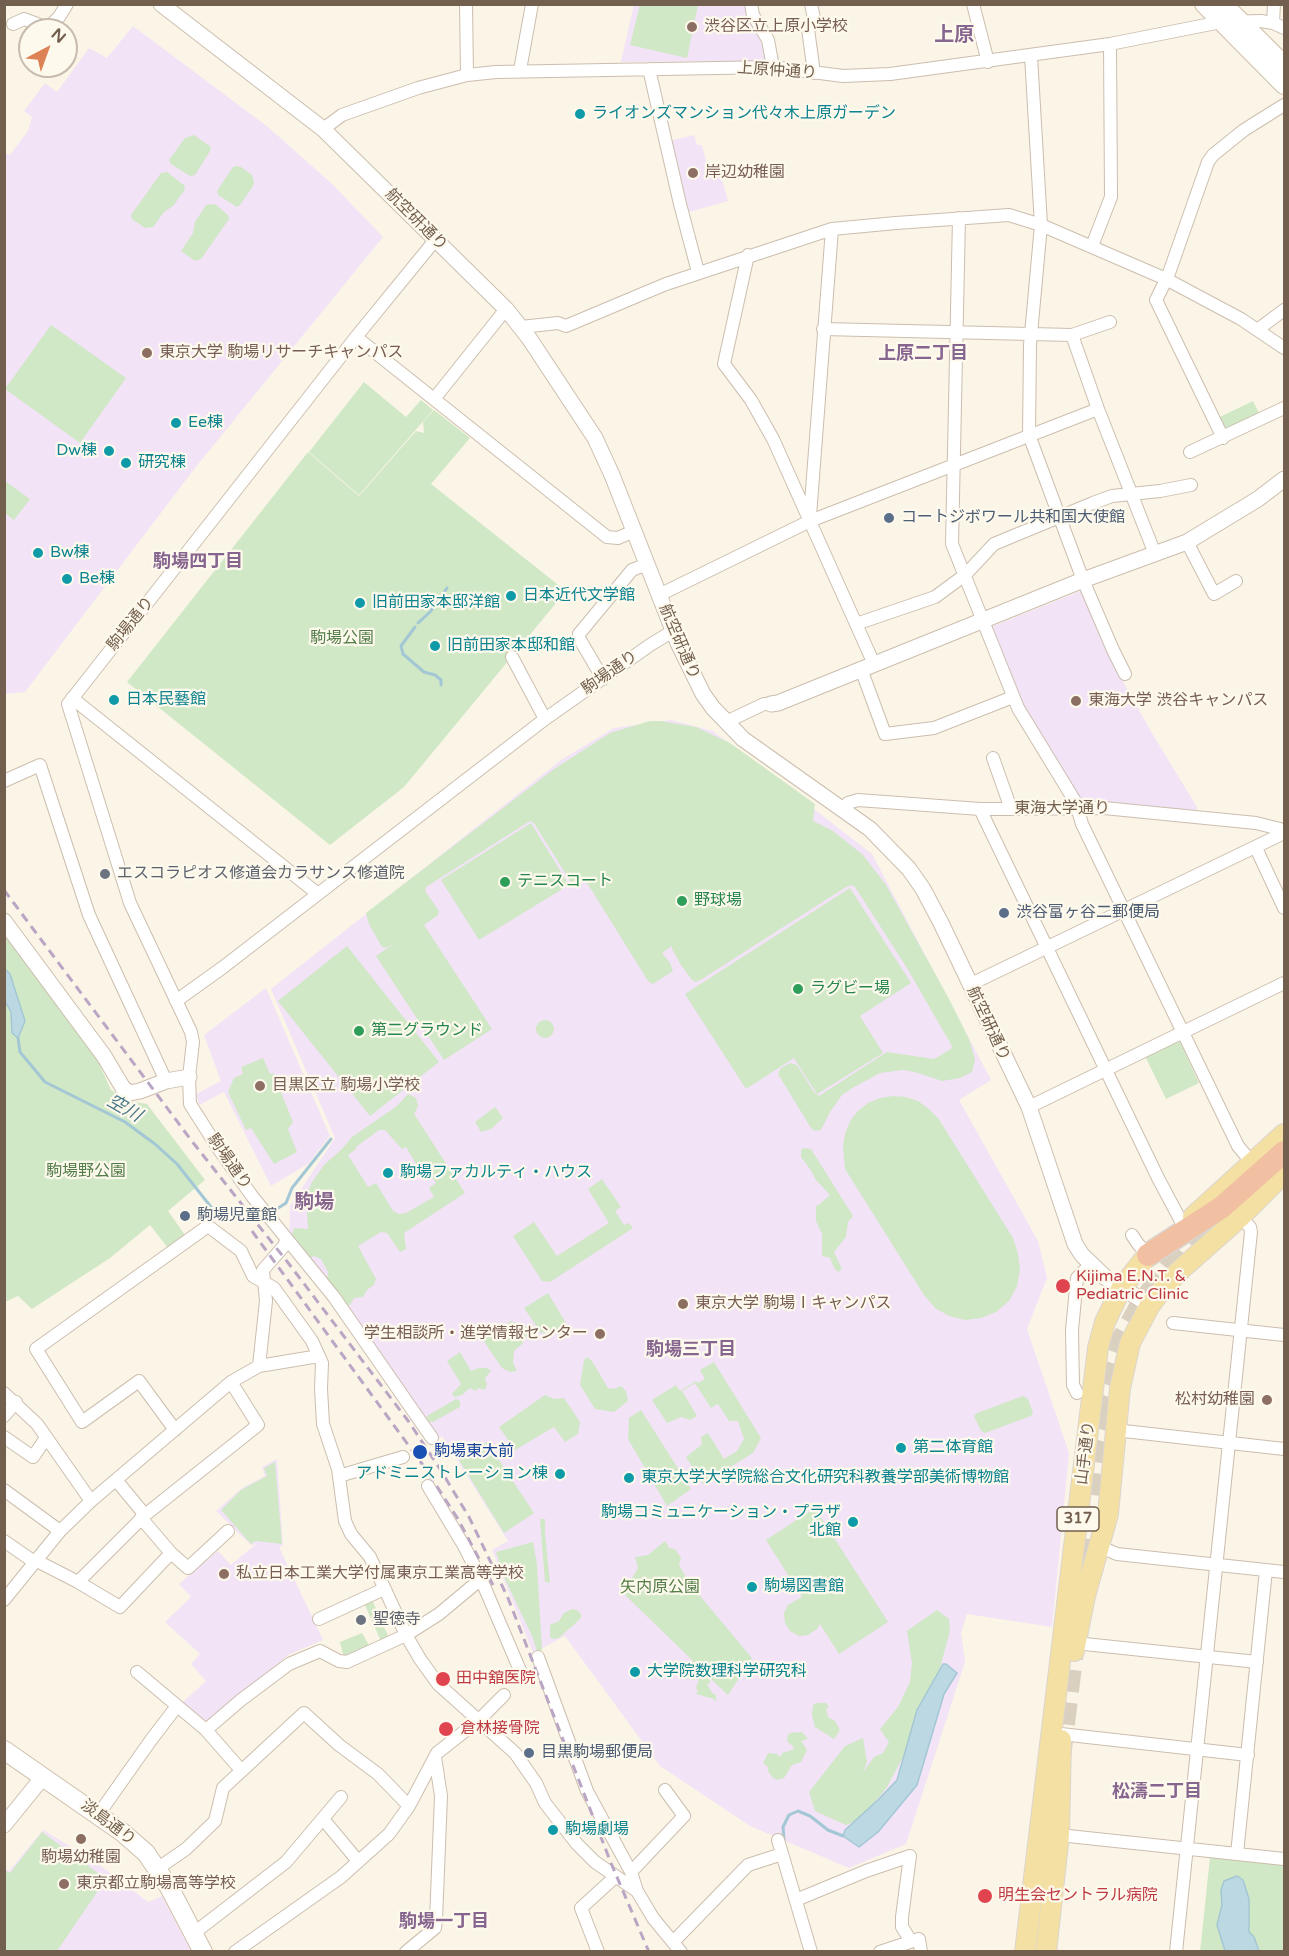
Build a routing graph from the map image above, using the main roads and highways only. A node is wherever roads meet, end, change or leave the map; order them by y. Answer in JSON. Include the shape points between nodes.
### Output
{"nodes":[{"id":1,"x":1204,"y":4,"type":"edge"},
{"id":2,"x":1228,"y":16,"type":"edge"},
{"id":3,"x":1284,"y":65,"type":"edge"},
{"id":4,"x":1284,"y":85,"type":"edge"},
{"id":5,"x":1284,"y":1134,"type":"edge"},
{"id":6,"x":1284,"y":1152,"type":"edge"},
{"id":7,"x":1281,"y":1183,"type":"edge"},
{"id":8,"x":1186,"y":1227,"type":"junction"},
{"id":9,"x":1148,"y":1255,"type":"joint"},
{"id":10,"x":1111,"y":1491,"type":"junction"},
{"id":11,"x":1079,"y":1513,"type":"junction"},
{"id":12,"x":1095,"y":1562,"type":"junction"},
{"id":13,"x":1070,"y":1584,"type":"junction"},
{"id":14,"x":1069,"y":1642,"type":"junction"},
{"id":15,"x":1061,"y":1734,"type":"junction"},
{"id":16,"x":4,"y":1750,"type":"edge"},
{"id":17,"x":1048,"y":1753,"type":"junction"},
{"id":18,"x":203,"y":1952,"type":"edge"},
{"id":19,"x":1014,"y":1952,"type":"edge"},
{"id":20,"x":1025,"y":1952,"type":"edge"},
{"id":21,"x":1035,"y":1952,"type":"edge"},
{"id":22,"x":1046,"y":1952,"type":"edge"}],
"edges":[{"from":1,"to":2,"type":"main road"},
{"from":2,"to":3,"type":"main road"},
{"from":2,"to":4,"type":"main road"},
{"from":5,"to":8,"type":"main road"},
{"from":6,"to":8,"type":"highway","via":[[1241,1192]]},
{"from":7,"to":10,"type":"main road","name":"山手通り","number":"317","via":[[1178,1272],[1150,1305],[1130,1343],[1125,1363]]},
{"from":8,"to":9,"type":"highway"},
{"from":9,"to":11,"type":"main road","name":"山手通り","number":"317","via":[[1121,1289],[1098,1348]]},
{"from":10,"to":11,"type":"main road","via":[[1098,1530],[1090,1533],[1081,1528]]},
{"from":10,"to":12,"type":"main road","name":"山手通り","number":"317"},
{"from":11,"to":13,"type":"main road","name":"山手通り","number":"317"},
{"from":12,"to":13,"type":"main road","via":[[1092,1544],[1082,1542]]},
{"from":12,"to":14,"type":"main road","name":"山手通り","number":"317"},
{"from":13,"to":14,"type":"main road","name":"山手通り","number":"317"},
{"from":14,"to":15,"type":"main road","name":"山手通り","number":"317"},
{"from":14,"to":17,"type":"main road","name":"山手通り","number":"317"},
{"from":15,"to":21,"type":"main road","name":"山手通り","number":"317"},
{"from":15,"to":22,"type":"main road","number":"317","via":[[1059,1836]]},
{"from":16,"to":18,"type":"main road","name":"淡島通り","via":[[146,1853]]},
{"from":17,"to":19,"type":"main road","number":"317","via":[[1028,1832]]},
{"from":17,"to":20,"type":"main road","name":"山手通り","number":"317"}]}
